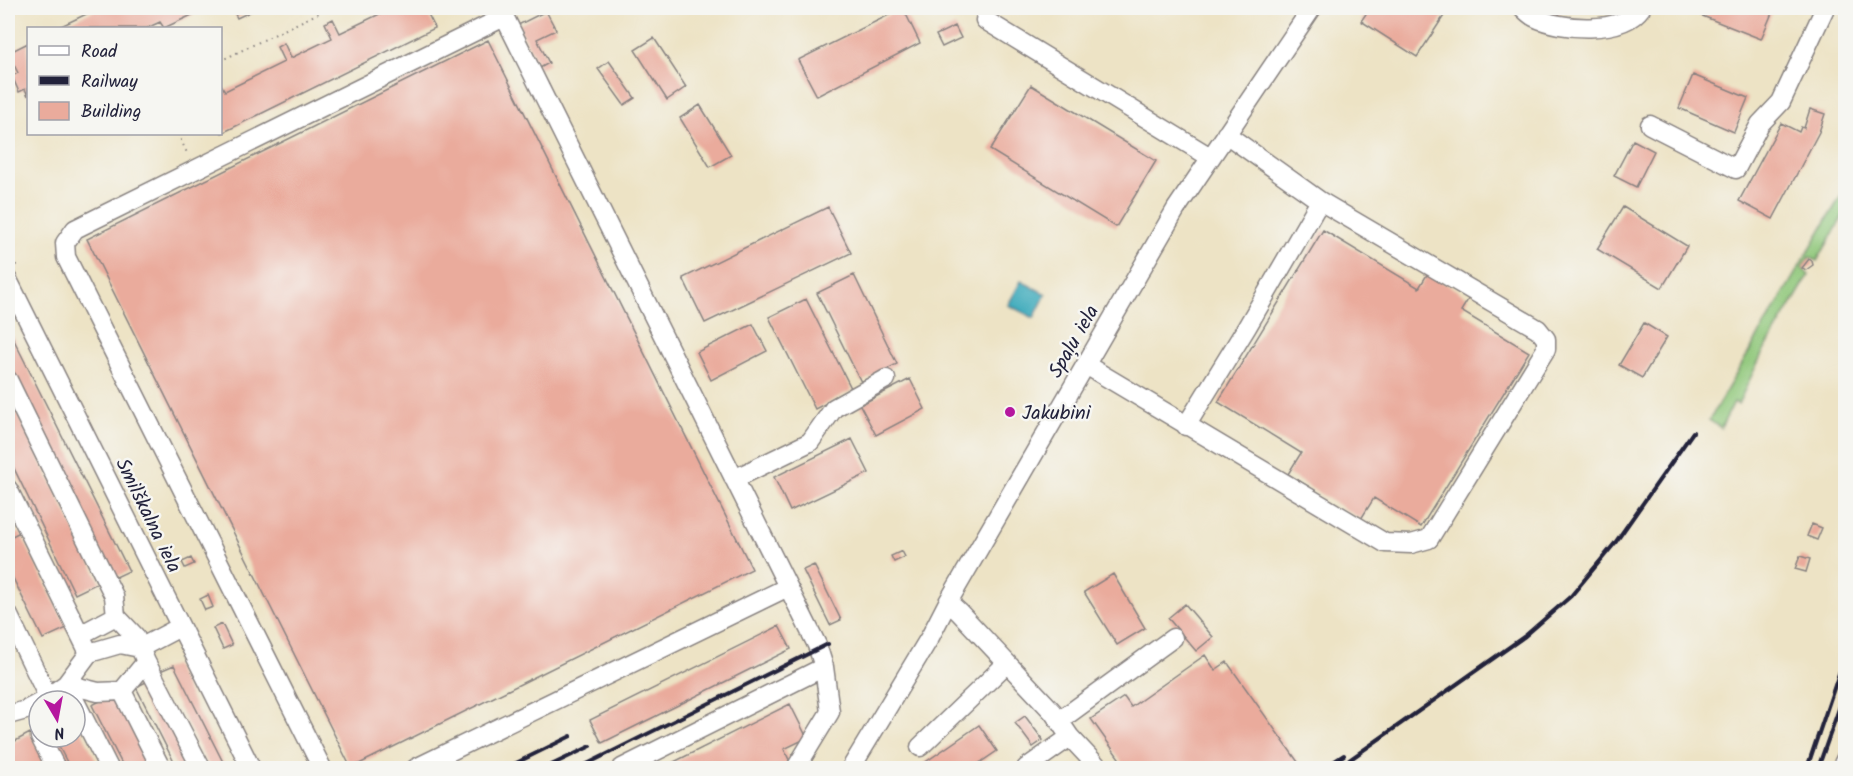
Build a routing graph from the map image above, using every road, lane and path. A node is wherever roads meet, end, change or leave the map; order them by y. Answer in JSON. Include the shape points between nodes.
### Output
{"nodes":[{"id":1,"x":329,"y":8,"type":"edge"},
{"id":2,"x":1312,"y":8,"type":"edge"},
{"id":3,"x":1523,"y":8,"type":"edge"},
{"id":4,"x":1641,"y":8,"type":"edge"},
{"id":5,"x":1825,"y":8,"type":"edge"},
{"id":6,"x":502,"y":12,"type":"edge"},
{"id":7,"x":985,"y":20,"type":"dead end"},
{"id":8,"x":222,"y":61,"type":"edge"},
{"id":9,"x":1650,"y":125,"type":"dead end"},
{"id":10,"x":1226,"y":134,"type":"junction"},
{"id":11,"x":178,"y":135,"type":"edge"},
{"id":12,"x":1210,"y":157,"type":"junction"},
{"id":13,"x":195,"y":170,"type":"junction"},
{"id":14,"x":1320,"y":201,"type":"junction"},
{"id":15,"x":10,"y":291,"type":"edge"},
{"id":16,"x":1086,"y":365,"type":"junction"},
{"id":17,"x":886,"y":379,"type":"dead end"},
{"id":18,"x":8,"y":380,"type":"edge"},
{"id":19,"x":1186,"y":426,"type":"junction"},
{"id":20,"x":734,"y":479,"type":"junction"},
{"id":21,"x":8,"y":489,"type":"edge"},
{"id":22,"x":788,"y":587,"type":"junction"},
{"id":23,"x":948,"y":602,"type":"junction"},
{"id":24,"x":8,"y":614,"type":"edge"},
{"id":25,"x":116,"y":616,"type":"junction"},
{"id":26,"x":180,"y":627,"type":"junction"},
{"id":27,"x":80,"y":635,"type":"junction"},
{"id":28,"x":1173,"y":638,"type":"dead end"},
{"id":29,"x":89,"y":653,"type":"junction"},
{"id":30,"x":143,"y":655,"type":"junction"},
{"id":31,"x":1007,"y":663,"type":"junction"},
{"id":32,"x":824,"y":667,"type":"junction"},
{"id":33,"x":66,"y":684,"type":"junction"},
{"id":34,"x":34,"y":689,"type":"edge"},
{"id":35,"x":59,"y":689,"type":"edge"},
{"id":36,"x":69,"y":689,"type":"edge"},
{"id":37,"x":122,"y":691,"type":"junction"},
{"id":38,"x":27,"y":708,"type":"edge"},
{"id":39,"x":8,"y":715,"type":"edge"},
{"id":40,"x":1059,"y":721,"type":"junction"},
{"id":41,"x":87,"y":725,"type":"edge"},
{"id":42,"x":1070,"y":737,"type":"junction"},
{"id":43,"x":920,"y":747,"type":"dead end"},
{"id":44,"x":46,"y":749,"type":"edge"},
{"id":45,"x":1845,"y":758,"type":"edge"},
{"id":46,"x":56,"y":768,"type":"edge"},
{"id":47,"x":109,"y":768,"type":"edge"},
{"id":48,"x":161,"y":768,"type":"edge"},
{"id":49,"x":201,"y":768,"type":"edge"},
{"id":50,"x":251,"y":768,"type":"edge"},
{"id":51,"x":322,"y":768,"type":"edge"},
{"id":52,"x":416,"y":768,"type":"edge"},
{"id":53,"x":622,"y":768,"type":"edge"},
{"id":54,"x":796,"y":768,"type":"edge"},
{"id":55,"x":851,"y":768,"type":"edge"},
{"id":56,"x":1026,"y":768,"type":"edge"},
{"id":57,"x":1099,"y":768,"type":"edge"},
{"id":58,"x":1841,"y":768,"type":"edge"}],
"edges":[{"from":1,"to":8,"type":"path"},
{"from":2,"to":10,"type":"street","name":"Spaļu iela"},
{"from":3,"to":4,"type":"street","via":[[1552,24],[1583,28],[1625,20]]},
{"from":5,"to":9,"type":"street","via":[[1781,102],[1760,124],[1736,169]]},
{"from":6,"to":13,"type":"street"},
{"from":6,"to":20,"type":"street"},
{"from":7,"to":12,"type":"street"},
{"from":10,"to":12,"type":"street","name":"Spaļu iela"},
{"from":10,"to":14,"type":"street"},
{"from":11,"to":13,"type":"path"},
{"from":12,"to":16,"type":"street","name":"Spaļu iela"},
{"from":13,"to":51,"type":"street","via":[[75,229],[65,243],[66,257]]},
{"from":14,"to":19,"type":"street"},
{"from":14,"to":19,"type":"street","via":[[1538,329],[1546,339],[1545,349],[1429,539],[1411,544],[1385,543]]},
{"from":15,"to":26,"type":"street","name":"Smilškalna iela"},
{"from":16,"to":19,"type":"street"},
{"from":16,"to":23,"type":"street","name":"Spaļu iela"},
{"from":17,"to":20,"type":"street","via":[[834,408],[810,442]]},
{"from":18,"to":25,"type":"street","via":[[114,597]]},
{"from":20,"to":22,"type":"street"},
{"from":21,"to":27,"type":"street"},
{"from":22,"to":32,"type":"street"},
{"from":22,"to":52,"type":"street"},
{"from":23,"to":31,"type":"street"},
{"from":23,"to":55,"type":"street","name":"Spaļu iela"},
{"from":24,"to":34,"type":"street"},
{"from":25,"to":27,"type":"street"},
{"from":25,"to":30,"type":"street","via":[[135,636]]},
{"from":26,"to":30,"type":"street"},
{"from":26,"to":50,"type":"street","name":"Smilškalna iela"},
{"from":27,"to":29,"type":"street"},
{"from":28,"to":40,"type":"street"},
{"from":29,"to":30,"type":"street","via":[[120,644]]},
{"from":29,"to":33,"type":"street"},
{"from":30,"to":37,"type":"street"},
{"from":30,"to":49,"type":"street"},
{"from":31,"to":40,"type":"street"},
{"from":31,"to":43,"type":"street"},
{"from":32,"to":53,"type":"street"},
{"from":32,"to":54,"type":"street","via":[[830,712]]},
{"from":33,"to":35,"type":"street"},
{"from":33,"to":36,"type":"street"},
{"from":33,"to":37,"type":"street","via":[[98,692]]},
{"from":37,"to":48,"type":"street"},
{"from":38,"to":39,"type":"street"},
{"from":40,"to":42,"type":"street"},
{"from":41,"to":47,"type":"street"},
{"from":42,"to":56,"type":"street"},
{"from":42,"to":57,"type":"street"},
{"from":44,"to":46,"type":"street"},
{"from":45,"to":58,"type":"street"}]}
